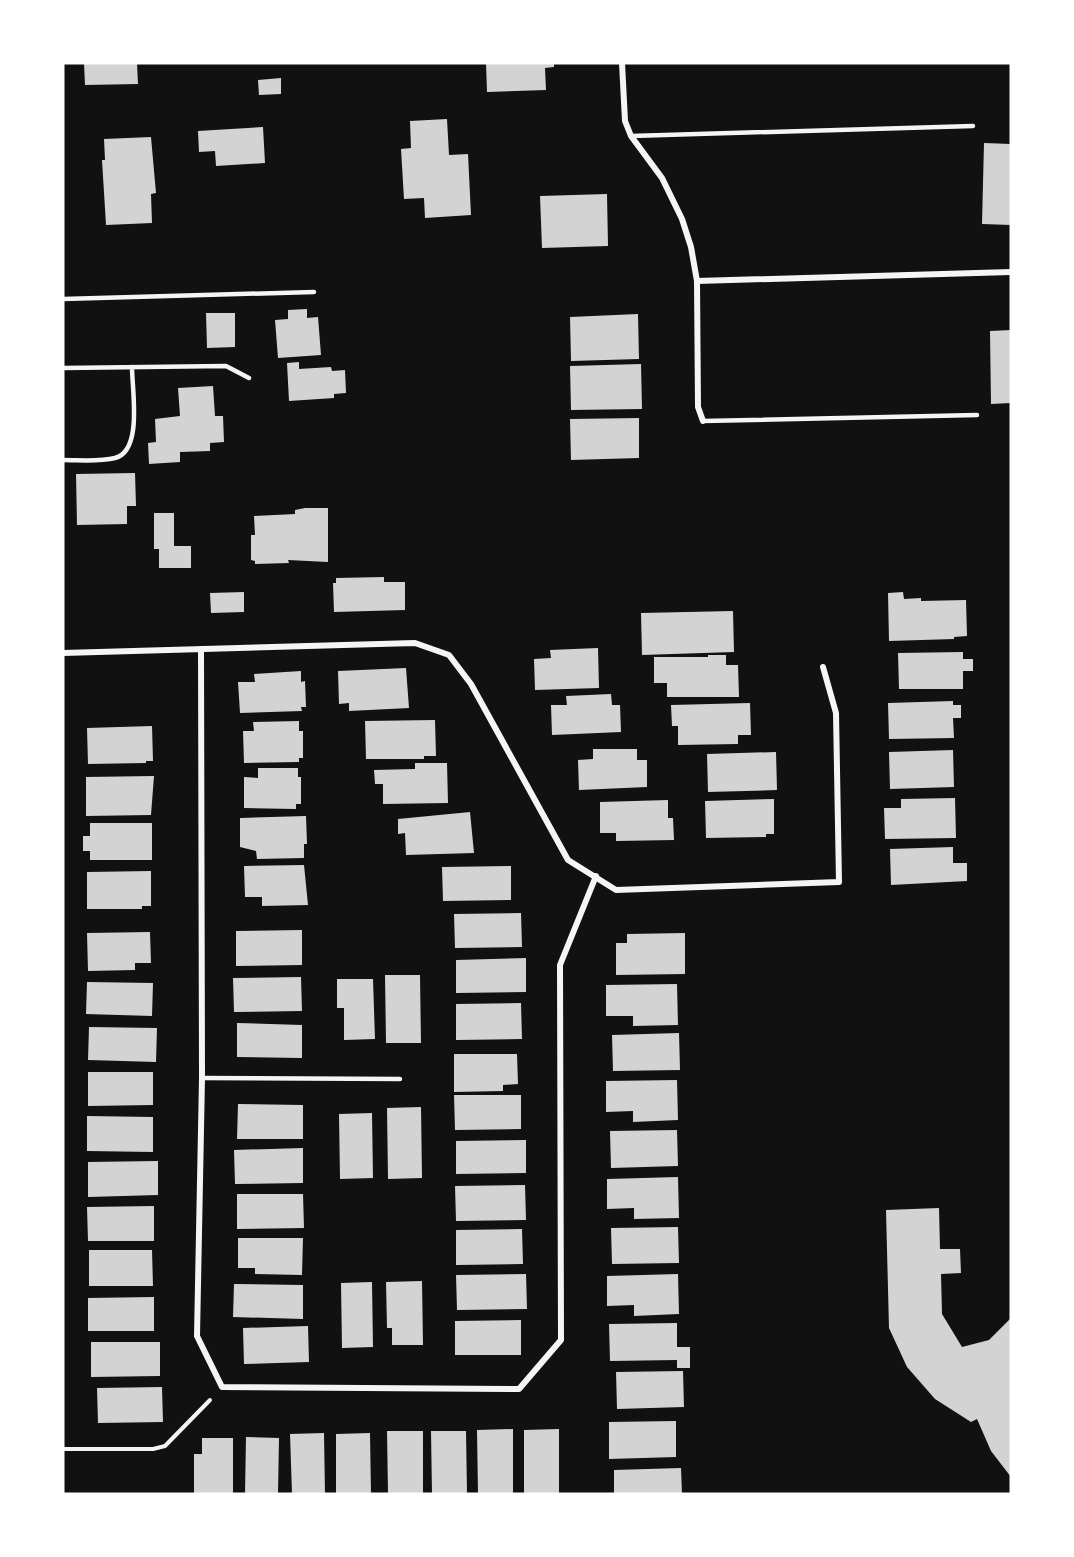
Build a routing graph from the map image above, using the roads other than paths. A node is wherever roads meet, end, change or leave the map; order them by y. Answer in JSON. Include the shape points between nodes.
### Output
{"nodes":[{"id":1,"x":622,"y":63,"type":"edge"},
{"id":2,"x":973,"y":126,"type":"dead end"},
{"id":3,"x":631,"y":136,"type":"junction"},
{"id":4,"x":1011,"y":272,"type":"edge"},
{"id":5,"x":697,"y":281,"type":"junction"},
{"id":6,"x":314,"y":292,"type":"dead end"},
{"id":7,"x":63,"y":299,"type":"edge"},
{"id":8,"x":132,"y":367,"type":"junction"},
{"id":9,"x":63,"y":368,"type":"edge"},
{"id":10,"x":249,"y":378,"type":"dead end"},
{"id":11,"x":977,"y":415,"type":"dead end"},
{"id":12,"x":703,"y":421,"type":"joint"},
{"id":13,"x":63,"y":460,"type":"edge"},
{"id":14,"x":201,"y":649,"type":"junction"},
{"id":15,"x":63,"y":652,"type":"edge"},
{"id":16,"x":823,"y":667,"type":"dead end"},
{"id":17,"x":596,"y":876,"type":"junction"},
{"id":18,"x":202,"y":1078,"type":"junction"},
{"id":19,"x":400,"y":1079,"type":"dead end"}],
"edges":[{"from":1,"to":3,"type":"street","via":[[625,121]]},
{"from":2,"to":3,"type":"lane"},
{"from":3,"to":5,"type":"street","via":[[673,198],[691,247]]},
{"from":4,"to":5,"type":"street"},
{"from":5,"to":12,"type":"street","via":[[698,408]]},
{"from":6,"to":7,"type":"lane"},
{"from":8,"to":9,"type":"lane"},
{"from":8,"to":10,"type":"lane","via":[[226,366]]},
{"from":8,"to":13,"type":"lane","via":[[134,433],[130,449],[117,458]]},
{"from":11,"to":12,"type":"lane"},
{"from":14,"to":15,"type":"street"},
{"from":14,"to":17,"type":"street","via":[[416,643],[449,655],[471,684],[568,860]]},
{"from":14,"to":18,"type":"street"},
{"from":16,"to":17,"type":"street","via":[[836,713],[839,882],[616,890]]},
{"from":17,"to":18,"type":"street","via":[[560,964],[561,1340],[519,1389],[222,1387],[197,1336]]},
{"from":18,"to":19,"type":"lane"}]}
